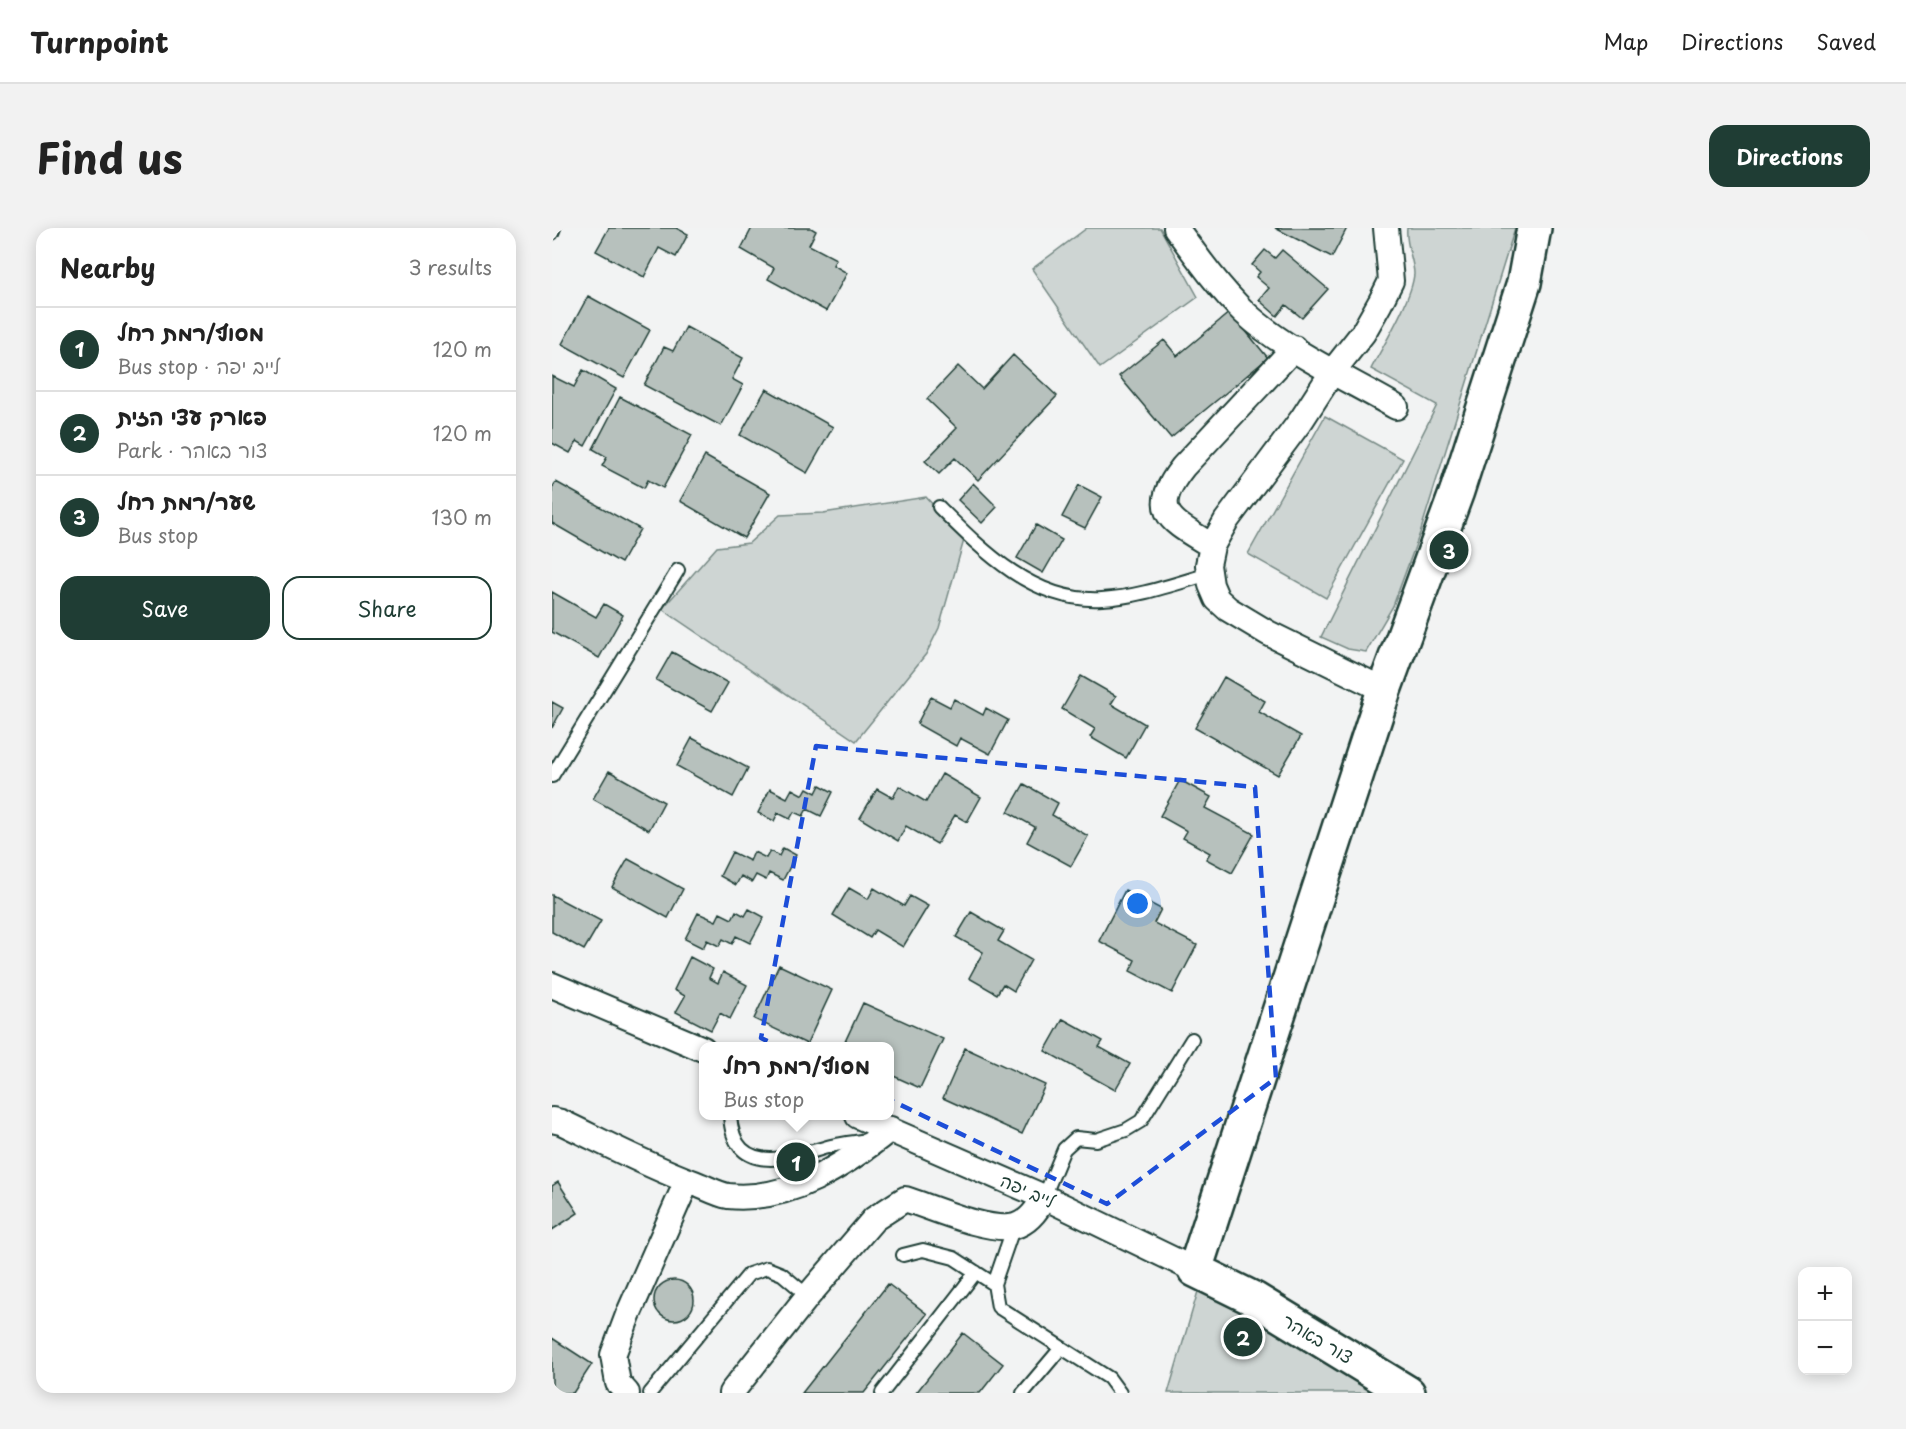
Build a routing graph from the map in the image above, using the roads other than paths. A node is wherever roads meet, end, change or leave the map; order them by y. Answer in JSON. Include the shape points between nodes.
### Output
{"nodes":[{"id":1,"x":554,"y":228,"type":"edge"},
{"id":2,"x":1176,"y":228,"type":"edge"},
{"id":3,"x":1386,"y":228,"type":"edge"},
{"id":4,"x":1534,"y":228,"type":"edge"},
{"id":5,"x":552,"y":233,"type":"edge"},
{"id":6,"x":1294,"y":348,"type":"junction"},
{"id":7,"x":1333,"y":371,"type":"junction"},
{"id":8,"x":1396,"y":406,"type":"dead end"},
{"id":9,"x":939,"y":507,"type":"dead end"},
{"id":10,"x":1212,"y":546,"type":"junction"},
{"id":11,"x":678,"y":570,"type":"dead end"},
{"id":12,"x":1209,"y":574,"type":"junction"},
{"id":13,"x":1384,"y":690,"type":"junction"},
{"id":14,"x":552,"y":776,"type":"edge"},
{"id":15,"x":552,"y":985,"type":"edge"},
{"id":16,"x":1192,"y":1039,"type":"dead end"},
{"id":17,"x":699,"y":1047,"type":"edge"},
{"id":18,"x":552,"y":1120,"type":"edge"},
{"id":19,"x":730,"y":1120,"type":"edge"},
{"id":20,"x":864,"y":1120,"type":"edge"},
{"id":21,"x":884,"y":1134,"type":"junction"},
{"id":22,"x":687,"y":1181,"type":"junction"},
{"id":23,"x":1044,"y":1197,"type":"junction"},
{"id":24,"x":1014,"y":1226,"type":"junction"},
{"id":25,"x":903,"y":1255,"type":"dead end"},
{"id":26,"x":1195,"y":1270,"type":"junction"},
{"id":27,"x":976,"y":1272,"type":"junction"},
{"id":28,"x":994,"y":1284,"type":"junction"},
{"id":29,"x":808,"y":1296,"type":"junction"},
{"id":30,"x":1061,"y":1347,"type":"junction"},
{"id":31,"x":627,"y":1393,"type":"edge"},
{"id":32,"x":650,"y":1393,"type":"edge"},
{"id":33,"x":731,"y":1393,"type":"edge"},
{"id":34,"x":882,"y":1393,"type":"edge"},
{"id":35,"x":1023,"y":1393,"type":"edge"},
{"id":36,"x":1120,"y":1393,"type":"edge"},
{"id":37,"x":1408,"y":1393,"type":"edge"}],
"edges":[{"from":1,"to":5,"type":"lane"},
{"from":2,"to":6,"type":"street","via":[[1245,313]]},
{"from":3,"to":7,"type":"street","via":[[1391,281],[1363,333]]},
{"from":4,"to":13,"type":"main road","via":[[1524,283],[1457,491]]},
{"from":6,"to":7,"type":"street"},
{"from":6,"to":10,"type":"street","via":[[1170,483],[1166,510],[1177,524]]},
{"from":7,"to":8,"type":"street"},
{"from":7,"to":10,"type":"street"},
{"from":9,"to":12,"type":"lane","via":[[983,551],[1016,574],[1052,592],[1076,598],[1102,599]]},
{"from":10,"to":12,"type":"street"},
{"from":11,"to":14,"type":"lane"},
{"from":12,"to":13,"type":"street","via":[[1217,599],[1228,609]]},
{"from":13,"to":26,"type":"main road"},
{"from":15,"to":17,"type":"street"},
{"from":16,"to":23,"type":"lane","via":[[1141,1121],[1126,1131],[1096,1140],[1076,1138],[1064,1149]]},
{"from":18,"to":22,"type":"street"},
{"from":19,"to":21,"type":"lane","via":[[732,1134],[743,1150],[777,1159]]},
{"from":20,"to":21,"type":"street","name":"לייב יפה"},
{"from":21,"to":22,"type":"street","via":[[855,1157],[793,1188],[756,1196],[726,1196]]},
{"from":21,"to":23,"type":"street","name":"לייב יפה"},
{"from":22,"to":31,"type":"street","via":[[613,1355],[618,1383]]},
{"from":23,"to":24,"type":"street","via":[[1036,1212]]},
{"from":23,"to":26,"type":"street","name":"לייב יפה"},
{"from":24,"to":28,"type":"lane"},
{"from":24,"to":29,"type":"street","via":[[981,1225],[905,1199],[874,1219]]},
{"from":25,"to":27,"type":"lane","via":[[922,1250],[954,1258]]},
{"from":26,"to":37,"type":"main road","name":"צור באהר","via":[[1254,1299]]},
{"from":27,"to":28,"type":"lane"},
{"from":27,"to":34,"type":"lane"},
{"from":28,"to":30,"type":"lane","via":[[998,1307]]},
{"from":29,"to":32,"type":"lane","via":[[782,1274],[767,1268],[749,1274]]},
{"from":29,"to":33,"type":"street"},
{"from":30,"to":35,"type":"lane"},
{"from":30,"to":36,"type":"lane","via":[[1109,1378]]}]}
